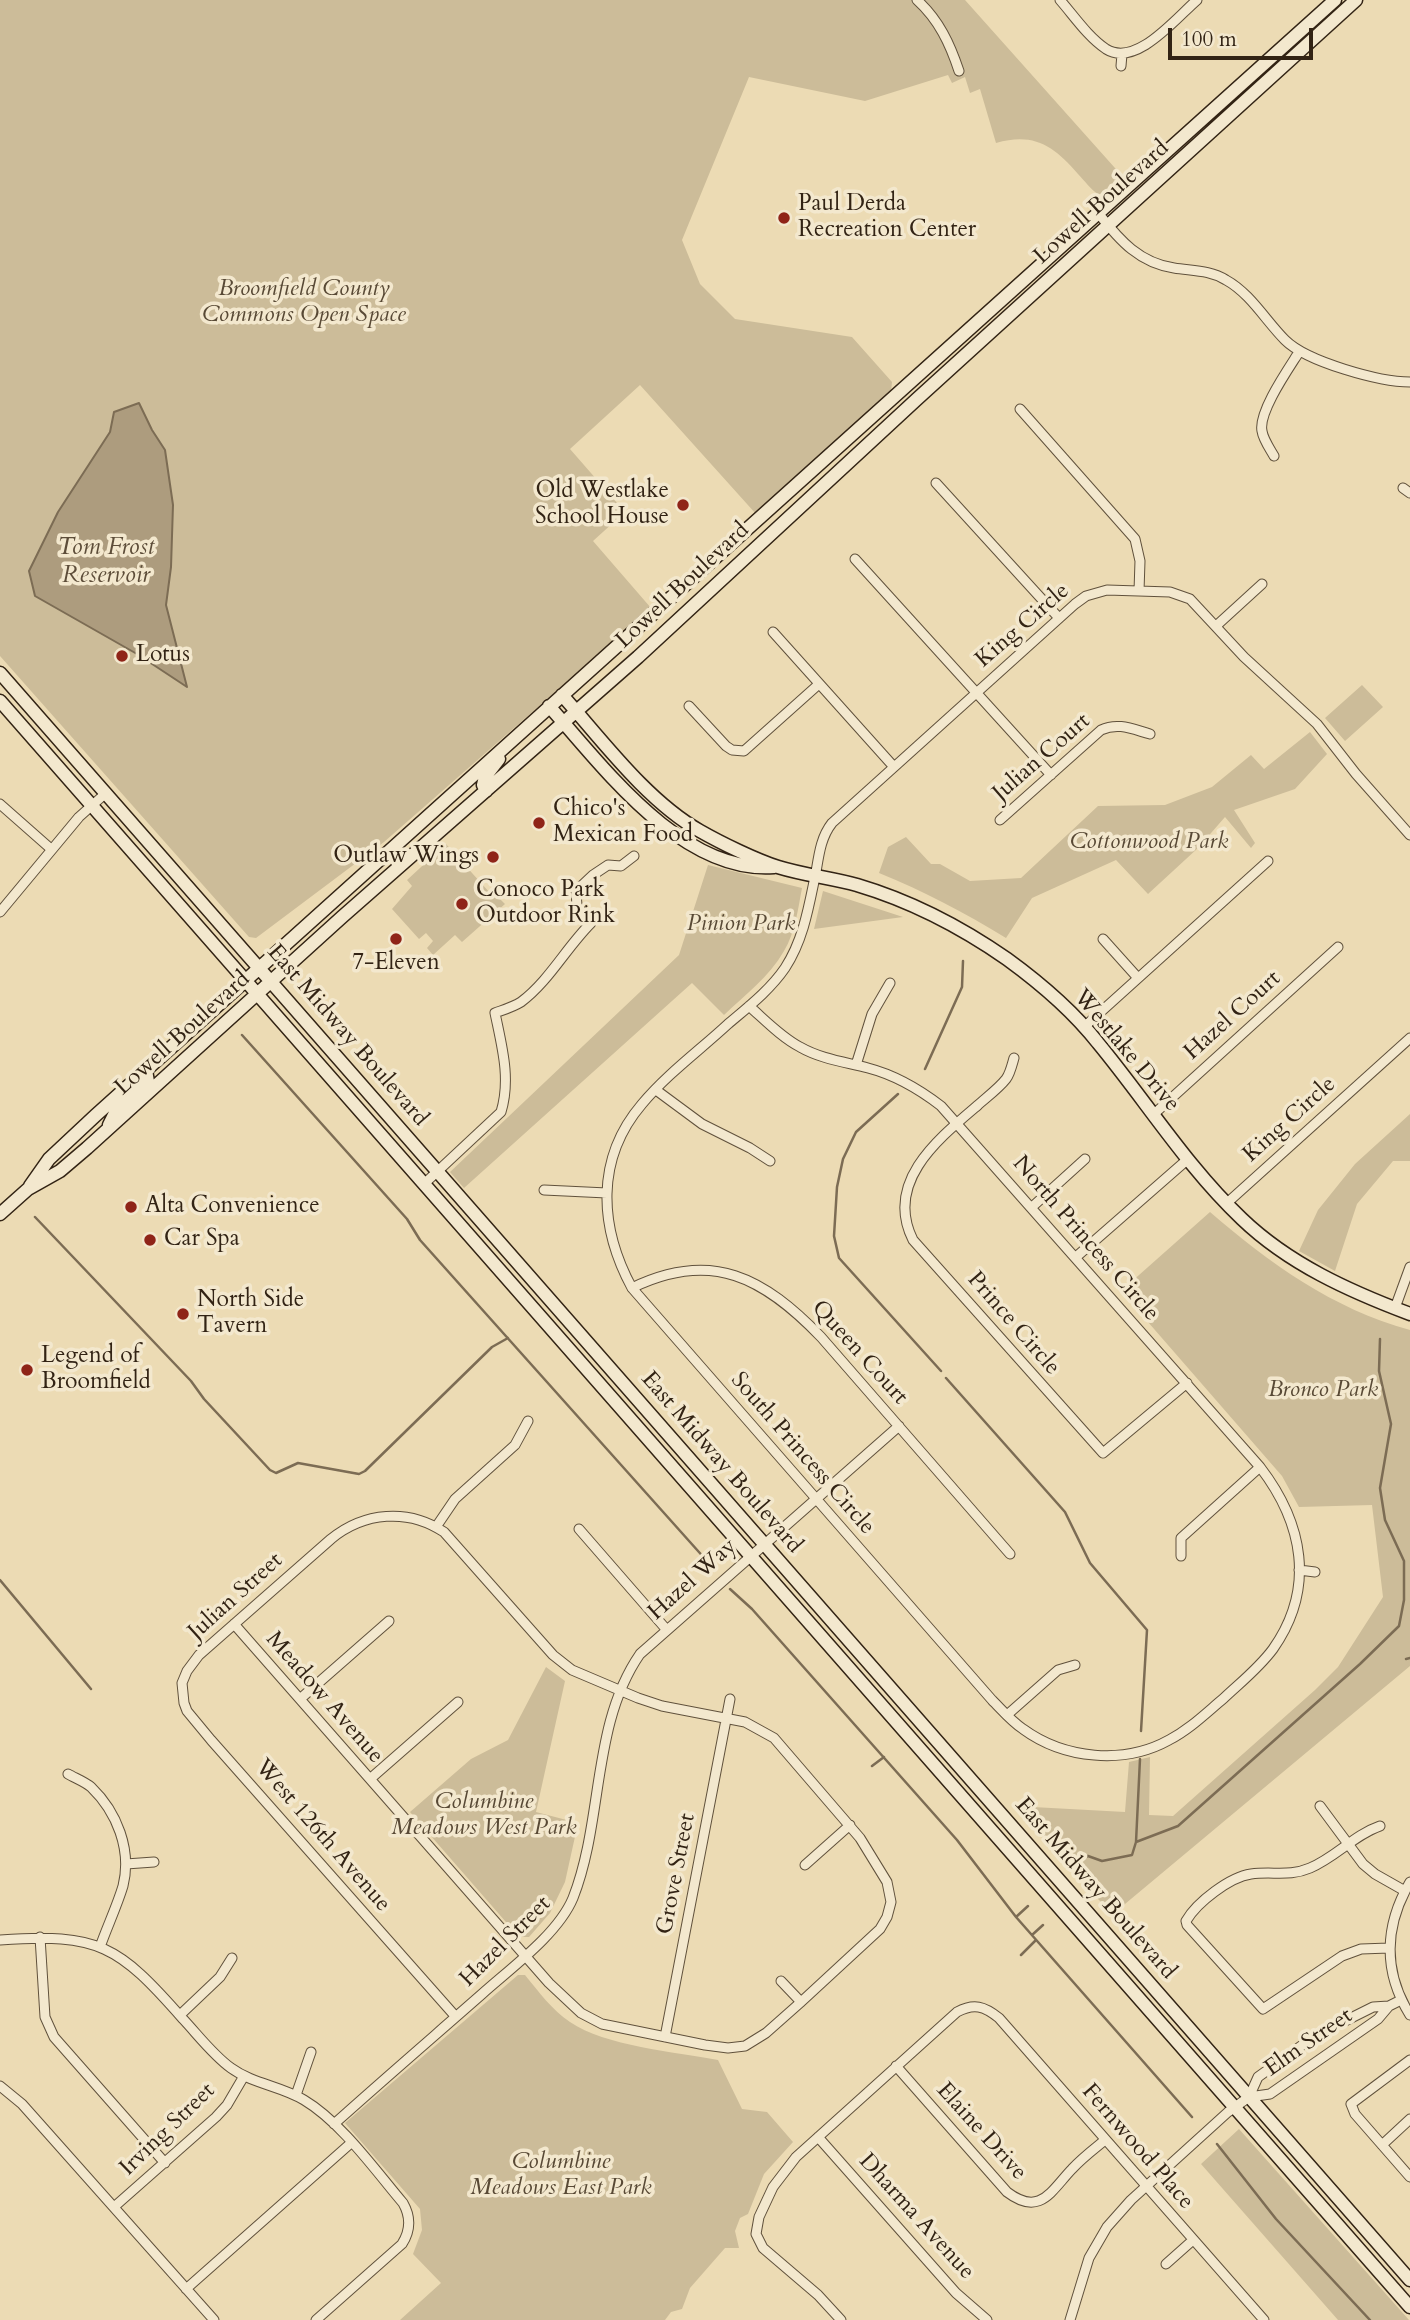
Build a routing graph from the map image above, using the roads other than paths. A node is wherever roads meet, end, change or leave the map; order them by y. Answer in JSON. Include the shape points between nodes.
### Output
{"nodes":[{"id":1,"x":917,"y":0,"type":"edge"},
{"id":2,"x":1060,"y":0,"type":"edge"},
{"id":3,"x":1197,"y":0,"type":"edge"},
{"id":4,"x":1335,"y":0,"type":"edge"},
{"id":5,"x":1356,"y":0,"type":"edge"},
{"id":6,"x":1122,"y":54,"type":"junction"},
{"id":7,"x":1121,"y":66,"type":"dead end"},
{"id":8,"x":959,"y":71,"type":"dead end"},
{"id":9,"x":1099,"y":214,"type":"junction"},
{"id":10,"x":1108,"y":225,"type":"junction"},
{"id":11,"x":1299,"y":352,"type":"junction"},
{"id":12,"x":1410,"y":382,"type":"edge"},
{"id":13,"x":905,"y":388,"type":"junction"},
{"id":14,"x":1020,"y":409,"type":"dead end"},
{"id":15,"x":862,"y":449,"type":"junction"},
{"id":16,"x":1274,"y":456,"type":"dead end"},
{"id":17,"x":936,"y":483,"type":"dead end"},
{"id":18,"x":855,"y":559,"type":"dead end"},
{"id":19,"x":1262,"y":584,"type":"dead end"},
{"id":20,"x":1139,"y":591,"type":"junction"},
{"id":21,"x":1059,"y":618,"type":"junction"},
{"id":22,"x":1216,"y":626,"type":"junction"},
{"id":23,"x":773,"y":632,"type":"dead end"},
{"id":24,"x":0,"y":674,"type":"edge"},
{"id":25,"x":819,"y":684,"type":"junction"},
{"id":26,"x":976,"y":692,"type":"junction"},
{"id":27,"x":562,"y":695,"type":"junction"},
{"id":28,"x":0,"y":701,"type":"edge"},
{"id":29,"x":549,"y":706,"type":"junction"},
{"id":30,"x":689,"y":706,"type":"dead end"},
{"id":31,"x":576,"y":711,"type":"junction"},
{"id":32,"x":563,"y":722,"type":"junction"},
{"id":33,"x":519,"y":733,"type":"junction"},
{"id":34,"x":1150,"y":734,"type":"dead end"},
{"id":35,"x":894,"y":767,"type":"junction"},
{"id":36,"x":1051,"y":775,"type":"junction"},
{"id":37,"x":486,"y":791,"type":"junction"},
{"id":38,"x":106,"y":793,"type":"junction"},
{"id":39,"x":0,"y":804,"type":"edge"},
{"id":40,"x":92,"y":806,"type":"junction"},
{"id":41,"x":1000,"y":820,"type":"dead end"},
{"id":42,"x":1410,"y":835,"type":"edge"},
{"id":43,"x":51,"y":849,"type":"junction"},
{"id":44,"x":634,"y":856,"type":"dead end"},
{"id":45,"x":1268,"y":861,"type":"dead end"},
{"id":46,"x":778,"y":867,"type":"junction"},
{"id":47,"x":815,"y":875,"type":"junction"},
{"id":48,"x":0,"y":912,"type":"edge"},
{"id":49,"x":1104,"y":939,"type":"dead end"},
{"id":50,"x":1338,"y":947,"type":"dead end"},
{"id":51,"x":259,"y":968,"type":"junction"},
{"id":52,"x":1138,"y":978,"type":"junction"},
{"id":53,"x":246,"y":981,"type":"junction"},
{"id":54,"x":271,"y":982,"type":"junction"},
{"id":55,"x":890,"y":983,"type":"dead end"},
{"id":56,"x":259,"y":995,"type":"junction"},
{"id":57,"x":749,"y":1006,"type":"junction"},
{"id":58,"x":1084,"y":1027,"type":"junction"},
{"id":59,"x":1410,"y":1038,"type":"edge"},
{"id":60,"x":1014,"y":1058,"type":"dead end"},
{"id":61,"x":856,"y":1065,"type":"junction"},
{"id":62,"x":146,"y":1070,"type":"junction"},
{"id":63,"x":656,"y":1090,"type":"junction"},
{"id":64,"x":1154,"y":1114,"type":"junction"},
{"id":65,"x":957,"y":1122,"type":"junction"},
{"id":66,"x":105,"y":1132,"type":"junction"},
{"id":67,"x":1085,"y":1159,"type":"dead end"},
{"id":68,"x":1188,"y":1159,"type":"junction"},
{"id":69,"x":770,"y":1161,"type":"dead end"},
{"id":70,"x":438,"y":1171,"type":"junction"},
{"id":71,"x":425,"y":1183,"type":"junction"},
{"id":72,"x":28,"y":1189,"type":"junction"},
{"id":73,"x":544,"y":1190,"type":"dead end"},
{"id":74,"x":607,"y":1194,"type":"junction"},
{"id":75,"x":1227,"y":1203,"type":"junction"},
{"id":76,"x":1032,"y":1207,"type":"junction"},
{"id":77,"x":0,"y":1214,"type":"edge"},
{"id":78,"x":1076,"y":1256,"type":"junction"},
{"id":79,"x":1410,"y":1267,"type":"edge"},
{"id":80,"x":632,"y":1287,"type":"junction"},
{"id":81,"x":1395,"y":1308,"type":"junction"},
{"id":82,"x":1410,"y":1314,"type":"edge"},
{"id":83,"x":1186,"y":1383,"type":"junction"},
{"id":84,"x":528,"y":1421,"type":"dead end"},
{"id":85,"x":899,"y":1426,"type":"junction"},
{"id":86,"x":1260,"y":1467,"type":"junction"},
{"id":87,"x":815,"y":1499,"type":"junction"},
{"id":88,"x":436,"y":1527,"type":"junction"},
{"id":89,"x":579,"y":1529,"type":"dead end"},
{"id":90,"x":763,"y":1543,"type":"junction"},
{"id":91,"x":751,"y":1554,"type":"junction"},
{"id":92,"x":1010,"y":1555,"type":"dead end"},
{"id":93,"x":1181,"y":1556,"type":"dead end"},
{"id":94,"x":1299,"y":1570,"type":"junction"},
{"id":95,"x":1315,"y":1572,"type":"dead end"},
{"id":96,"x":389,"y":1621,"type":"dead end"},
{"id":97,"x":234,"y":1624,"type":"junction"},
{"id":98,"x":666,"y":1629,"type":"junction"},
{"id":99,"x":1074,"y":1665,"type":"dead end"},
{"id":100,"x":187,"y":1671,"type":"joint"},
{"id":101,"x":620,"y":1690,"type":"junction"},
{"id":102,"x":300,"y":1699,"type":"junction"},
{"id":103,"x":730,"y":1699,"type":"dead end"},
{"id":104,"x":458,"y":1702,"type":"dead end"},
{"id":105,"x":1007,"y":1715,"type":"junction"},
{"id":106,"x":726,"y":1718,"type":"junction"},
{"id":107,"x":68,"y":1774,"type":"dead end"},
{"id":108,"x":370,"y":1779,"type":"junction"},
{"id":109,"x":1320,"y":1806,"type":"dead end"},
{"id":110,"x":850,"y":1825,"type":"junction"},
{"id":111,"x":1380,"y":1826,"type":"dead end"},
{"id":112,"x":1348,"y":1844,"type":"junction"},
{"id":113,"x":154,"y":1862,"type":"dead end"},
{"id":114,"x":126,"y":1864,"type":"junction"},
{"id":115,"x":805,"y":1866,"type":"dead end"},
{"id":116,"x":1407,"y":1886,"type":"edge"},
{"id":117,"x":40,"y":1937,"type":"junction"},
{"id":118,"x":0,"y":1940,"type":"edge"},
{"id":119,"x":100,"y":1947,"type":"junction"},
{"id":120,"x":1389,"y":1948,"type":"junction"},
{"id":121,"x":525,"y":1955,"type":"junction"},
{"id":122,"x":232,"y":1958,"type":"dead end"},
{"id":123,"x":781,"y":1981,"type":"dead end"},
{"id":124,"x":977,"y":1993,"type":"dead end"},
{"id":125,"x":1401,"y":2000,"type":"junction"},
{"id":126,"x":801,"y":2003,"type":"junction"},
{"id":127,"x":976,"y":2006,"type":"junction"},
{"id":128,"x":1389,"y":2006,"type":"junction"},
{"id":129,"x":180,"y":2015,"type":"junction"},
{"id":130,"x":1410,"y":2015,"type":"edge"},
{"id":131,"x":456,"y":2017,"type":"junction"},
{"id":132,"x":665,"y":2038,"type":"junction"},
{"id":133,"x":311,"y":2052,"type":"dead end"},
{"id":134,"x":1410,"y":2060,"type":"edge"},
{"id":135,"x":896,"y":2066,"type":"junction"},
{"id":136,"x":244,"y":2076,"type":"junction"},
{"id":137,"x":0,"y":2086,"type":"edge"},
{"id":138,"x":296,"y":2095,"type":"junction"},
{"id":139,"x":1249,"y":2097,"type":"junction"},
{"id":140,"x":1235,"y":2106,"type":"junction"},
{"id":141,"x":1410,"y":2119,"type":"edge"},
{"id":142,"x":334,"y":2124,"type":"junction"},
{"id":143,"x":818,"y":2137,"type":"junction"},
{"id":144,"x":1105,"y":2140,"type":"junction"},
{"id":145,"x":351,"y":2143,"type":"junction"},
{"id":146,"x":1382,"y":2145,"type":"junction"},
{"id":147,"x":165,"y":2163,"type":"junction"},
{"id":148,"x":1410,"y":2177,"type":"edge"},
{"id":149,"x":1146,"y":2187,"type":"junction"},
{"id":150,"x":1033,"y":2203,"type":"junction"},
{"id":151,"x":114,"y":2207,"type":"junction"},
{"id":152,"x":1034,"y":2215,"type":"dead end"},
{"id":153,"x":1193,"y":2240,"type":"junction"},
{"id":154,"x":1166,"y":2264,"type":"dead end"},
{"id":155,"x":1410,"y":2280,"type":"edge"},
{"id":156,"x":186,"y":2289,"type":"junction"},
{"id":157,"x":1410,"y":2307,"type":"edge"},
{"id":158,"x":214,"y":2320,"type":"edge"},
{"id":159,"x":316,"y":2320,"type":"edge"},
{"id":160,"x":841,"y":2320,"type":"edge"},
{"id":161,"x":987,"y":2320,"type":"edge"},
{"id":162,"x":1070,"y":2320,"type":"edge"},
{"id":163,"x":1264,"y":2320,"type":"edge"}],
"edges":[{"from":1,"to":8,"type":"street","via":[[944,33]]},
{"from":2,"to":6,"type":"street","via":[[1099,43]]},
{"from":3,"to":6,"type":"street","via":[[1146,45]]},
{"from":4,"to":9,"type":"main road","name":"Lowell Boulevard"},
{"from":5,"to":10,"type":"main road","name":"Lowell Boulevard"},
{"from":6,"to":7,"type":"street"},
{"from":9,"to":10,"type":"street"},
{"from":9,"to":13,"type":"main road","name":"Lowell Boulevard"},
{"from":10,"to":11,"type":"street","via":[[1122,242],[1151,262],[1225,279]]},
{"from":10,"to":15,"type":"main road","name":"Lowell Boulevard"},
{"from":11,"to":12,"type":"street","via":[[1373,377]]},
{"from":11,"to":16,"type":"street","via":[[1270,400],[1261,430]]},
{"from":13,"to":15,"type":"main road","via":[[907,401]]},
{"from":13,"to":27,"type":"main road","name":"Lowell Boulevard"},
{"from":14,"to":20,"type":"street","via":[[1135,539]]},
{"from":15,"to":31,"type":"main road","name":"Lowell Boulevard"},
{"from":17,"to":21,"type":"street"},
{"from":18,"to":26,"type":"street"},
{"from":19,"to":22,"type":"street"},
{"from":20,"to":21,"type":"street","name":"King Circle","via":[[1095,592]]},
{"from":20,"to":22,"type":"street","name":"King Circle","via":[[1190,599]]},
{"from":21,"to":26,"type":"street","name":"King Circle"},
{"from":22,"to":42,"type":"street","name":"King Circle","via":[[1317,724]]},
{"from":23,"to":25,"type":"street"},
{"from":24,"to":38,"type":"main road","name":"East Midway Boulevard"},
{"from":25,"to":30,"type":"street","via":[[744,751],[726,746]]},
{"from":25,"to":35,"type":"street"},
{"from":26,"to":35,"type":"street","name":"King Circle"},
{"from":26,"to":36,"type":"street"},
{"from":27,"to":29,"type":"main road","name":"Lowell Boulevard"},
{"from":27,"to":31,"type":"main road","name":"Westlake Drive"},
{"from":28,"to":40,"type":"main road","name":"East Midway Boulevard"},
{"from":29,"to":32,"type":"main road","name":"Westlake Drive"},
{"from":29,"to":33,"type":"main road","name":"Lowell Boulevard"},
{"from":31,"to":32,"type":"main road","name":"Lowell Boulevard"},
{"from":31,"to":46,"type":"main road","name":"Westlake Drive","via":[[682,819],[720,842]]},
{"from":32,"to":37,"type":"main road","name":"Lowell Boulevard"},
{"from":32,"to":46,"type":"main road","name":"Westlake Drive","via":[[664,827],[718,858],[753,869]]},
{"from":33,"to":37,"type":"main road","via":[[485,777]]},
{"from":33,"to":51,"type":"main road","name":"Lowell Boulevard"},
{"from":34,"to":36,"type":"street","name":"Julian Court","via":[[1108,727]]},
{"from":35,"to":47,"type":"street","name":"King Circle","via":[[826,831]]},
{"from":36,"to":41,"type":"street","name":"Julian Court"},
{"from":37,"to":54,"type":"main road","name":"Lowell Boulevard"},
{"from":38,"to":40,"type":"street"},
{"from":38,"to":51,"type":"main road","name":"East Midway Boulevard"},
{"from":39,"to":43,"type":"street"},
{"from":40,"to":43,"type":"street"},
{"from":40,"to":53,"type":"main road","name":"East Midway Boulevard"},
{"from":43,"to":48,"type":"street"},
{"from":44,"to":70,"type":"street","via":[[621,866],[608,865],[576,891],[577,906],[591,923],[520,1003],[495,1013],[507,1078],[501,1112]]},
{"from":45,"to":52,"type":"street"},
{"from":46,"to":47,"type":"main road","name":"Westlake Drive"},
{"from":47,"to":57,"type":"street","name":"South Princess Circle","via":[[798,944],[784,970]]},
{"from":47,"to":58,"type":"main road","name":"Westlake Drive","via":[[902,901],[974,937],[1039,984]]},
{"from":49,"to":52,"type":"street"},
{"from":50,"to":64,"type":"street","name":"Hazel Court"},
{"from":51,"to":53,"type":"main road","name":"Lowell Boulevard"},
{"from":51,"to":54,"type":"main road","name":"East Midway Boulevard"},
{"from":52,"to":58,"type":"street"},
{"from":53,"to":56,"type":"main road","name":"East Midway Boulevard"},
{"from":53,"to":62,"type":"main road","name":"Lowell Boulevard"},
{"from":54,"to":56,"type":"main road","name":"Lowell Boulevard"},
{"from":54,"to":70,"type":"main road","name":"East Midway Boulevard"},
{"from":55,"to":61,"type":"street","via":[[872,1014]]},
{"from":56,"to":66,"type":"main road","name":"Lowell Boulevard"},
{"from":56,"to":71,"type":"main road","name":"East Midway Boulevard"},
{"from":57,"to":61,"type":"street","name":"North Princess Circle","via":[[800,1047]]},
{"from":57,"to":63,"type":"street","name":"South Princess Circle"},
{"from":58,"to":64,"type":"main road","name":"Westlake Drive"},
{"from":59,"to":75,"type":"street","name":"King Circle"},
{"from":60,"to":65,"type":"street","via":[[1007,1078]]},
{"from":61,"to":65,"type":"street","name":"North Princess Circle","via":[[912,1086]]},
{"from":62,"to":66,"type":"main road","via":[[148,1082],[117,1109]]},
{"from":62,"to":72,"type":"main road","name":"Lowell Boulevard","via":[[49,1159]]},
{"from":63,"to":69,"type":"street","via":[[702,1124]]},
{"from":63,"to":74,"type":"street","name":"South Princess Circle","via":[[622,1133]]},
{"from":64,"to":68,"type":"main road","name":"Westlake Drive"},
{"from":65,"to":76,"type":"street","name":"North Princess Circle"},
{"from":65,"to":83,"type":"street","name":"Prince Circle","via":[[917,1168],[905,1198],[905,1220],[922,1250],[1103,1453]]},
{"from":66,"to":72,"type":"main road","name":"Lowell Boulevard","via":[[60,1171]]},
{"from":67,"to":76,"type":"street"},
{"from":68,"to":75,"type":"main road","name":"Westlake Drive"},
{"from":68,"to":78,"type":"street"},
{"from":70,"to":71,"type":"street"},
{"from":70,"to":90,"type":"main road","name":"East Midway Boulevard"},
{"from":71,"to":91,"type":"main road","name":"East Midway Boulevard"},
{"from":72,"to":77,"type":"main road","name":"Lowell Boulevard"},
{"from":73,"to":74,"type":"street"},
{"from":74,"to":80,"type":"street","name":"South Princess Circle","via":[[613,1244]]},
{"from":75,"to":81,"type":"main road","name":"Westlake Drive","via":[[1290,1257]]},
{"from":76,"to":78,"type":"street","name":"North Princess Circle"},
{"from":78,"to":83,"type":"street","name":"North Princess Circle"},
{"from":79,"to":81,"type":"street"},
{"from":80,"to":85,"type":"street","name":"Queen Court","via":[[672,1272],[710,1269],[760,1286],[800,1315]]},
{"from":80,"to":87,"type":"street","name":"South Princess Circle"},
{"from":81,"to":82,"type":"main road","name":"Westlake Drive"},
{"from":83,"to":86,"type":"street","name":"North Princess Circle"},
{"from":84,"to":88,"type":"street","via":[[514,1445],[455,1499]]},
{"from":85,"to":87,"type":"street","name":"Hazel Way"},
{"from":85,"to":92,"type":"street","name":"Queen Court"},
{"from":86,"to":93,"type":"street","via":[[1181,1538]]},
{"from":86,"to":94,"type":"street","name":"North Princess Circle","via":[[1287,1509]]},
{"from":87,"to":90,"type":"street","name":"Hazel Way"},
{"from":87,"to":105,"type":"street","name":"South Princess Circle"},
{"from":88,"to":97,"type":"street","name":"Julian Street","via":[[380,1516],[353,1524]]},
{"from":88,"to":101,"type":"street","via":[[563,1664]]},
{"from":89,"to":98,"type":"street"},
{"from":90,"to":91,"type":"street","name":"Hazel Way"},
{"from":90,"to":139,"type":"main road","name":"East Midway Boulevard"},
{"from":91,"to":98,"type":"street","name":"Hazel Way"},
{"from":91,"to":140,"type":"main road","name":"East Midway Boulevard"},
{"from":94,"to":95,"type":"street"},
{"from":94,"to":105,"type":"street","name":"South Princess Circle","via":[[1290,1615],[1272,1650],[1192,1725],[1166,1742],[1126,1754],[1085,1754],[1046,1742]]},
{"from":96,"to":102,"type":"street"},
{"from":97,"to":100,"type":"street","name":"Julian Street"},
{"from":97,"to":102,"type":"street","name":"Meadow Avenue"},
{"from":98,"to":101,"type":"street","name":"Hazel Way","via":[[640,1654]]},
{"from":99,"to":105,"type":"street","via":[[1058,1670]]},
{"from":100,"to":131,"type":"street","name":"West 126th Avenue","via":[[182,1697],[192,1718]]},
{"from":101,"to":106,"type":"street","via":[[662,1706]]},
{"from":101,"to":121,"type":"street","name":"Hazel Street","via":[[578,1885],[554,1928]]},
{"from":102,"to":108,"type":"street","name":"Meadow Avenue"},
{"from":103,"to":106,"type":"street","name":"Grove Street"},
{"from":104,"to":108,"type":"street"},
{"from":106,"to":110,"type":"street","via":[[745,1722],[774,1738]]},
{"from":106,"to":132,"type":"street","name":"Grove Street"},
{"from":107,"to":114,"type":"street","via":[[90,1787],[112,1815]]},
{"from":108,"to":121,"type":"street","name":"Meadow Avenue"},
{"from":109,"to":112,"type":"street"},
{"from":110,"to":115,"type":"street"},
{"from":110,"to":126,"type":"street","name":"Meadow Avenue","via":[[887,1882],[890,1908],[880,1929]]},
{"from":111,"to":112,"type":"street"},
{"from":112,"to":116,"type":"street","via":[[1369,1869]]},
{"from":112,"to":120,"type":"street","via":[[1308,1869],[1289,1875],[1252,1874],[1232,1881],[1188,1917],[1187,1925],[1264,2009],[1342,1955]]},
{"from":113,"to":114,"type":"street"},
{"from":114,"to":119,"type":"street"},
{"from":116,"to":120,"type":"street","via":[[1395,1912]]},
{"from":117,"to":118,"type":"street"},
{"from":117,"to":119,"type":"street"},
{"from":117,"to":147,"type":"street","via":[[48,2027]]},
{"from":119,"to":129,"type":"street","via":[[145,1976]]},
{"from":120,"to":125,"type":"street"},
{"from":121,"to":131,"type":"street","name":"Hazel Street"},
{"from":121,"to":132,"type":"street","name":"Meadow Avenue","via":[[569,2004],[587,2016],[602,2024]]},
{"from":122,"to":129,"type":"street","via":[[220,1977]]},
{"from":123,"to":126,"type":"street"},
{"from":124,"to":127,"type":"street"},
{"from":125,"to":128,"type":"street","name":"Elm Street"},
{"from":125,"to":130,"type":"street"},
{"from":126,"to":132,"type":"street","name":"Meadow Avenue","via":[[745,2046],[728,2048]]},
{"from":127,"to":135,"type":"street","via":[[957,2012]]},
{"from":127,"to":144,"type":"street","name":"Fernwood Place","via":[[999,2018]]},
{"from":128,"to":139,"type":"street","name":"Elm Street","via":[[1270,2094]]},
{"from":128,"to":139,"type":"street","name":"Elm Street","via":[[1373,2007],[1315,2036],[1258,2077]]},
{"from":129,"to":136,"type":"street","via":[[217,2056]]},
{"from":131,"to":142,"type":"street","name":"Hazel Street"},
{"from":133,"to":138,"type":"street"},
{"from":134,"to":146,"type":"street","via":[[1353,2102],[1352,2108]]},
{"from":135,"to":143,"type":"street"},
{"from":135,"to":150,"type":"street","name":"Elaine Drive","via":[[1007,2192]]},
{"from":136,"to":138,"type":"street"},
{"from":136,"to":147,"type":"street","name":"Irving Street","via":[[227,2105]]},
{"from":137,"to":151,"type":"street","via":[[22,2104]]},
{"from":138,"to":142,"type":"street"},
{"from":139,"to":140,"type":"street"},
{"from":139,"to":155,"type":"main road","name":"East Midway Boulevard"},
{"from":140,"to":149,"type":"street"},
{"from":140,"to":157,"type":"main road","name":"East Midway Boulevard"},
{"from":141,"to":146,"type":"street"},
{"from":142,"to":145,"type":"street"},
{"from":143,"to":160,"type":"street","via":[[778,2179],[751,2235]]},
{"from":143,"to":161,"type":"street","name":"Dharma Avenue","via":[[956,2292]]},
{"from":144,"to":149,"type":"street","name":"Fernwood Place"},
{"from":144,"to":150,"type":"street","name":"Elaine Drive","via":[[1055,2190]]},
{"from":145,"to":156,"type":"street"},
{"from":145,"to":159,"type":"street","via":[[403,2203],[409,2228],[402,2244]]},
{"from":146,"to":148,"type":"street"},
{"from":147,"to":151,"type":"street","name":"Irving Street"},
{"from":149,"to":153,"type":"street","name":"Fernwood Place"},
{"from":149,"to":162,"type":"street","via":[[1097,2241]]},
{"from":150,"to":152,"type":"street"},
{"from":151,"to":156,"type":"street"},
{"from":153,"to":154,"type":"street"},
{"from":153,"to":163,"type":"street","name":"Fernwood Place"},
{"from":156,"to":158,"type":"street"}]}
